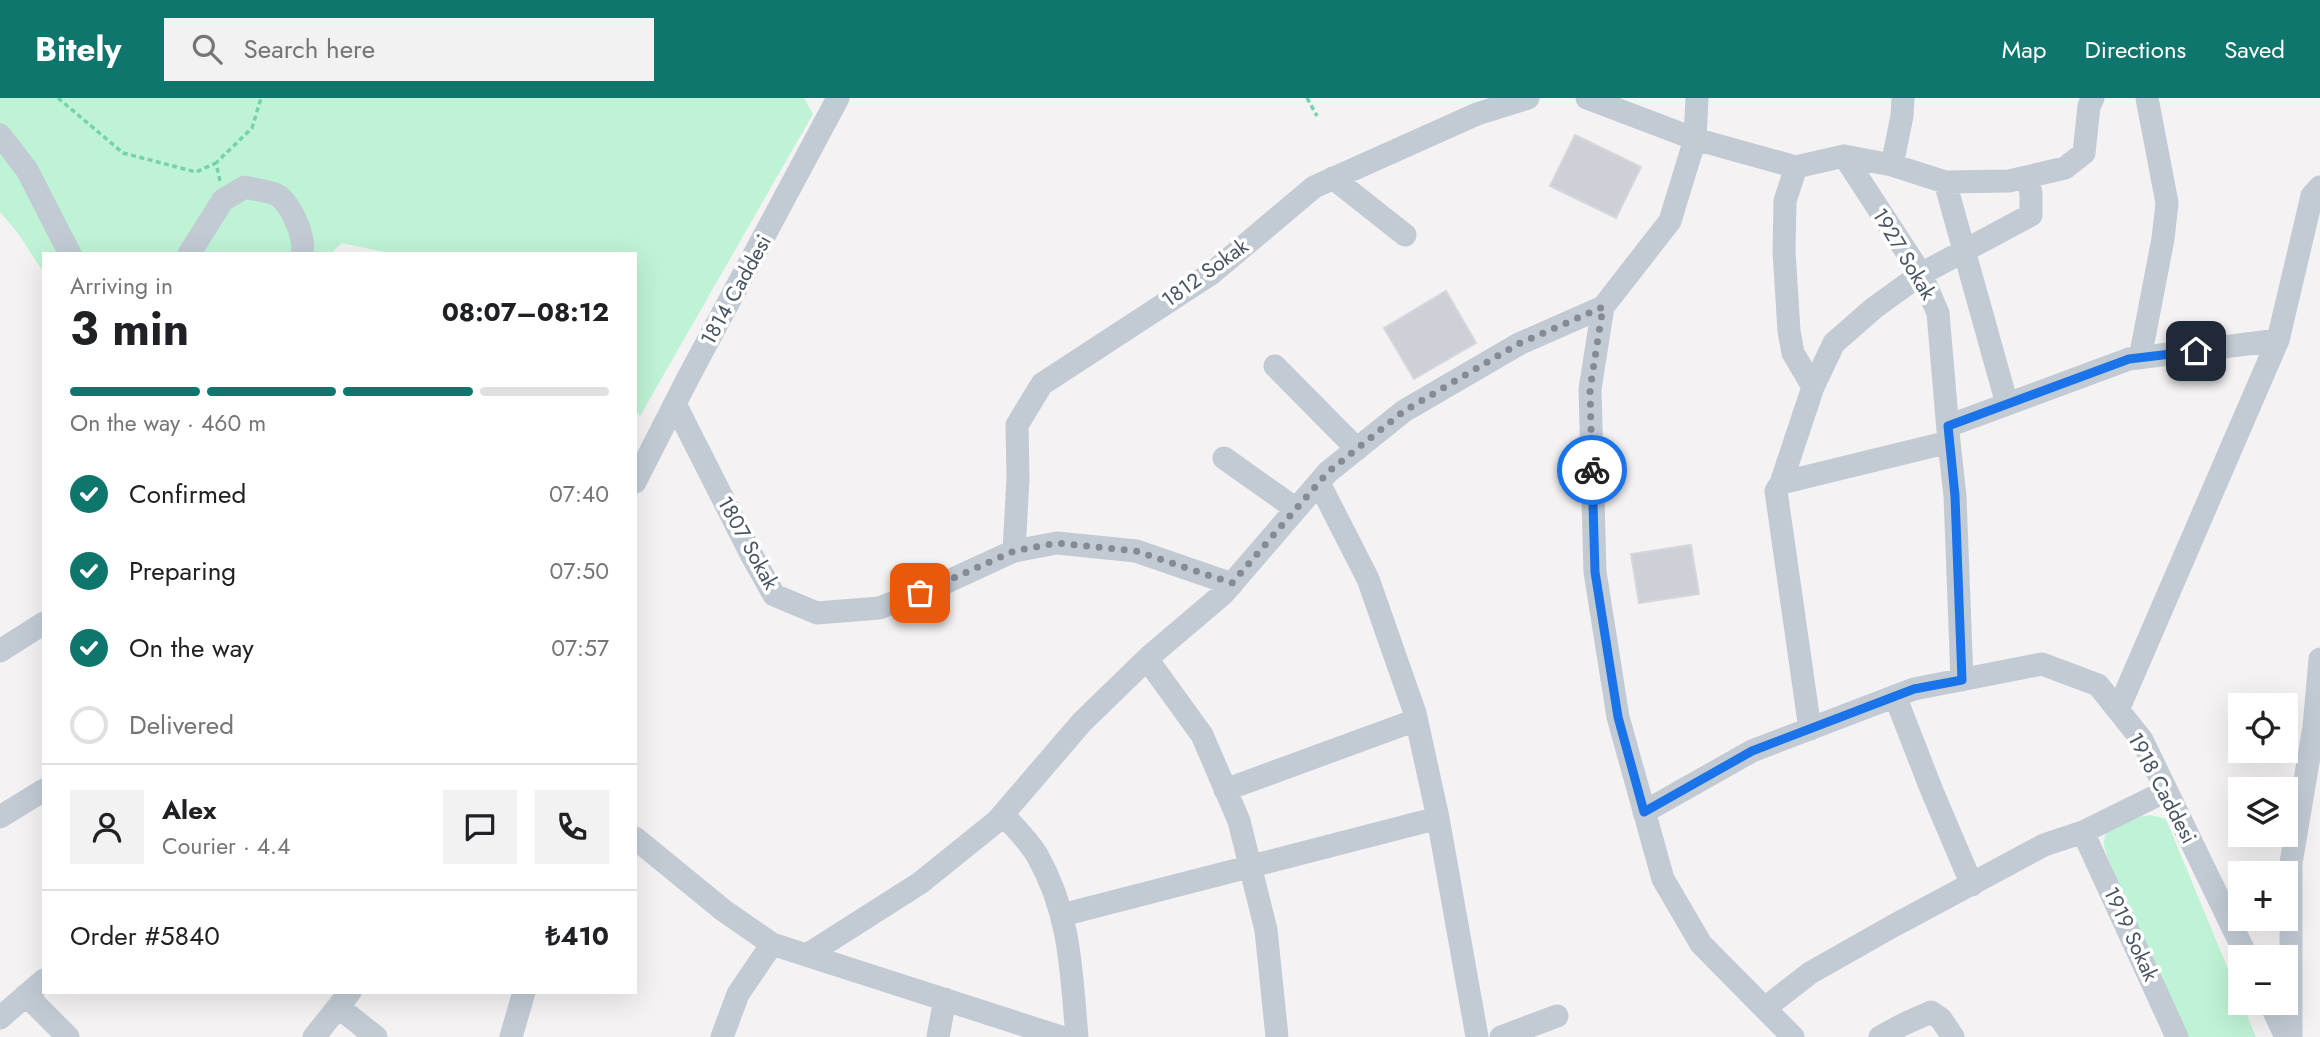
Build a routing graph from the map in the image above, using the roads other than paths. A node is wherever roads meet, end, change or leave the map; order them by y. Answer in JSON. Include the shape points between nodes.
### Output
{"nodes":[{"id":1,"x":838,"y":98,"type":"edge"},
{"id":2,"x":1528,"y":98,"type":"edge"},
{"id":3,"x":1587,"y":98,"type":"edge"},
{"id":4,"x":1697,"y":98,"type":"edge"},
{"id":5,"x":1903,"y":98,"type":"edge"},
{"id":6,"x":2093,"y":98,"type":"edge"},
{"id":7,"x":2147,"y":98,"type":"edge"},
{"id":8,"x":0,"y":135,"type":"edge"},
{"id":9,"x":1696,"y":139,"type":"junction"},
{"id":10,"x":1844,"y":156,"type":"junction"},
{"id":11,"x":1892,"y":165,"type":"junction"},
{"id":12,"x":1796,"y":167,"type":"junction"},
{"id":13,"x":2027,"y":177,"type":"junction"},
{"id":14,"x":1333,"y":178,"type":"junction"},
{"id":15,"x":1945,"y":182,"type":"junction"},
{"id":16,"x":2320,"y":187,"type":"edge"},
{"id":17,"x":1405,"y":235,"type":"dead end"},
{"id":18,"x":1964,"y":249,"type":"junction"},
{"id":19,"x":69,"y":252,"type":"edge"},
{"id":20,"x":190,"y":252,"type":"edge"},
{"id":21,"x":302,"y":252,"type":"edge"},
{"id":22,"x":1921,"y":274,"type":"junction"},
{"id":23,"x":1603,"y":307,"type":"junction"},
{"id":24,"x":2278,"y":340,"type":"junction"},
{"id":25,"x":2140,"y":358,"type":"junction"},
{"id":26,"x":1275,"y":366,"type":"dead end"},
{"id":27,"x":1813,"y":387,"type":"junction"},
{"id":28,"x":675,"y":404,"type":"junction"},
{"id":29,"x":2007,"y":404,"type":"junction"},
{"id":30,"x":1949,"y":434,"type":"junction"},
{"id":31,"x":1357,"y":449,"type":"junction"},
{"id":32,"x":1224,"y":458,"type":"dead end"},
{"id":33,"x":637,"y":478,"type":"edge"},
{"id":34,"x":1319,"y":483,"type":"junction"},
{"id":35,"x":1781,"y":483,"type":"junction"},
{"id":36,"x":1296,"y":509,"type":"junction"},
{"id":37,"x":1014,"y":551,"type":"junction"},
{"id":38,"x":1232,"y":583,"type":"junction"},
{"id":39,"x":42,"y":625,"type":"edge"},
{"id":40,"x":0,"y":651,"type":"edge"},
{"id":41,"x":1147,"y":659,"type":"junction"},
{"id":42,"x":2320,"y":659,"type":"edge"},
{"id":43,"x":1962,"y":680,"type":"junction"},
{"id":44,"x":1895,"y":696,"type":"junction"},
{"id":45,"x":2118,"y":710,"type":"junction"},
{"id":46,"x":1416,"y":720,"type":"junction"},
{"id":47,"x":1810,"y":729,"type":"junction"},
{"id":48,"x":1225,"y":790,"type":"junction"},
{"id":49,"x":42,"y":791,"type":"edge"},
{"id":50,"x":2166,"y":791,"type":"junction"},
{"id":51,"x":1644,"y":812,"type":"junction"},
{"id":52,"x":1003,"y":814,"type":"junction"},
{"id":53,"x":0,"y":817,"type":"edge"},
{"id":54,"x":1438,"y":818,"type":"junction"},
{"id":55,"x":2083,"y":832,"type":"junction"},
{"id":56,"x":637,"y":840,"type":"edge"},
{"id":57,"x":1250,"y":866,"type":"junction"},
{"id":58,"x":1972,"y":885,"type":"junction"},
{"id":59,"x":1062,"y":915,"type":"junction"},
{"id":60,"x":772,"y":944,"type":"junction"},
{"id":61,"x":2241,"y":945,"type":"edge"},
{"id":62,"x":807,"y":955,"type":"junction"},
{"id":63,"x":42,"y":982,"type":"edge"},
{"id":64,"x":523,"y":994,"type":"edge"},
{"id":65,"x":26,"y":995,"type":"junction"},
{"id":66,"x":945,"y":999,"type":"junction"},
{"id":67,"x":344,"y":1000,"type":"edge"},
{"id":68,"x":1765,"y":1008,"type":"junction"},
{"id":69,"x":2277,"y":1015,"type":"edge"},
{"id":70,"x":1557,"y":1016,"type":"dead end"},
{"id":71,"x":0,"y":1018,"type":"edge"},
{"id":72,"x":68,"y":1037,"type":"edge"},
{"id":73,"x":314,"y":1037,"type":"edge"},
{"id":74,"x":376,"y":1037,"type":"edge"},
{"id":75,"x":511,"y":1037,"type":"edge"},
{"id":76,"x":722,"y":1037,"type":"edge"},
{"id":77,"x":939,"y":1037,"type":"edge"},
{"id":78,"x":1061,"y":1037,"type":"edge"},
{"id":79,"x":1077,"y":1037,"type":"edge"},
{"id":80,"x":1277,"y":1037,"type":"edge"},
{"id":81,"x":1477,"y":1037,"type":"edge"},
{"id":82,"x":1501,"y":1037,"type":"edge"},
{"id":83,"x":1793,"y":1037,"type":"edge"},
{"id":84,"x":1880,"y":1037,"type":"edge"},
{"id":85,"x":1953,"y":1037,"type":"edge"},
{"id":86,"x":2177,"y":1037,"type":"edge"},
{"id":87,"x":2289,"y":1037,"type":"edge"}],
"edges":[{"from":1,"to":28,"type":"street","name":"1814 Caddesi"},
{"from":2,"to":14,"type":"street","name":"1812 Sokak","via":[[1477,114]]},
{"from":3,"to":9,"type":"street"},
{"from":4,"to":9,"type":"street"},
{"from":5,"to":11,"type":"street"},
{"from":6,"to":13,"type":"street","via":[[2084,153],[2065,168]]},
{"from":7,"to":25,"type":"street","via":[[2167,203]]},
{"from":8,"to":19,"type":"street","via":[[27,170]]},
{"from":9,"to":12,"type":"street"},
{"from":9,"to":23,"type":"street","via":[[1670,221]]},
{"from":10,"to":11,"type":"street"},
{"from":10,"to":12,"type":"street"},
{"from":10,"to":22,"type":"street","name":"1927 Sokak"},
{"from":11,"to":15,"type":"street"},
{"from":12,"to":27,"type":"street","via":[[1785,201],[1789,331],[1793,353]]},
{"from":13,"to":15,"type":"street"},
{"from":13,"to":18,"type":"street","via":[[2031,215]]},
{"from":14,"to":17,"type":"street"},
{"from":14,"to":37,"type":"street","name":"1812 Sokak","via":[[1314,187],[1212,272],[1042,384],[1017,425]]},
{"from":15,"to":18,"type":"street"},
{"from":16,"to":24,"type":"street","via":[[2312,196]]},
{"from":18,"to":22,"type":"street"},
{"from":18,"to":29,"type":"street"},
{"from":20,"to":21,"type":"street","via":[[223,200],[246,187],[278,195],[293,215]]},
{"from":22,"to":27,"type":"street","via":[[1834,344]]},
{"from":22,"to":30,"type":"street","name":"1927 Sokak","via":[[1938,313]]},
{"from":23,"to":31,"type":"street","via":[[1518,344],[1404,411]]},
{"from":23,"to":51,"type":"street","via":[[1590,389],[1595,572],[1618,717]]},
{"from":24,"to":25,"type":"street"},
{"from":24,"to":45,"type":"street"},
{"from":25,"to":29,"type":"street"},
{"from":26,"to":31,"type":"street"},
{"from":27,"to":35,"type":"street"},
{"from":28,"to":33,"type":"street","name":"1814 Caddesi"},
{"from":28,"to":37,"type":"street","name":"1807 Sokak","via":[[774,595],[817,613],[879,608]]},
{"from":29,"to":30,"type":"street"},
{"from":30,"to":35,"type":"street"},
{"from":30,"to":43,"type":"street","name":"1927 Sokak"},
{"from":31,"to":34,"type":"street"},
{"from":32,"to":36,"type":"street"},
{"from":34,"to":36,"type":"street"},
{"from":34,"to":46,"type":"street","via":[[1368,579]]},
{"from":35,"to":47,"type":"street","via":[[1776,499]]},
{"from":36,"to":38,"type":"street"},
{"from":37,"to":38,"type":"street","name":"1807 Sokak","via":[[1057,543],[1136,551]]},
{"from":38,"to":41,"type":"street"},
{"from":39,"to":40,"type":"street"},
{"from":41,"to":48,"type":"street","via":[[1202,736]]},
{"from":41,"to":52,"type":"street","via":[[1082,722]]},
{"from":42,"to":87,"type":"street","via":[[2314,727],[2291,863]]},
{"from":43,"to":44,"type":"street","name":"1918 Caddesi"},
{"from":43,"to":45,"type":"street","name":"1918 Caddesi","via":[[2042,664],[2098,685]]},
{"from":44,"to":47,"type":"street","name":"1918 Caddesi"},
{"from":44,"to":58,"type":"street"},
{"from":45,"to":50,"type":"street","name":"1918 Caddesi","via":[[2141,740]]},
{"from":46,"to":48,"type":"street"},
{"from":46,"to":54,"type":"street"},
{"from":47,"to":51,"type":"street","name":"1918 Caddesi","via":[[1752,751]]},
{"from":48,"to":57,"type":"street","via":[[1239,821]]},
{"from":49,"to":53,"type":"street"},
{"from":50,"to":55,"type":"street"},
{"from":50,"to":61,"type":"street","name":"1918 Caddesi"},
{"from":51,"to":68,"type":"street","via":[[1663,879],[1701,944]]},
{"from":52,"to":59,"type":"street","via":[[1036,853]]},
{"from":52,"to":62,"type":"street","via":[[920,883]]},
{"from":54,"to":57,"type":"street"},
{"from":54,"to":81,"type":"street"},
{"from":55,"to":58,"type":"street","via":[[2044,845]]},
{"from":55,"to":86,"type":"street","name":"1919 Sokak"},
{"from":56,"to":60,"type":"street"},
{"from":57,"to":59,"type":"street"},
{"from":57,"to":80,"type":"street","via":[[1266,930]]},
{"from":58,"to":68,"type":"street","via":[[1810,973]]},
{"from":59,"to":79,"type":"street"},
{"from":60,"to":62,"type":"street"},
{"from":60,"to":76,"type":"street","via":[[738,993]]},
{"from":62,"to":66,"type":"street"},
{"from":63,"to":65,"type":"street"},
{"from":64,"to":75,"type":"street"},
{"from":65,"to":71,"type":"street"},
{"from":65,"to":72,"type":"street"},
{"from":66,"to":77,"type":"street"},
{"from":66,"to":78,"type":"street"},
{"from":67,"to":73,"type":"street"},
{"from":67,"to":74,"type":"street"},
{"from":68,"to":83,"type":"street"},
{"from":69,"to":87,"type":"street"},
{"from":70,"to":82,"type":"street"},
{"from":84,"to":85,"type":"street","via":[[1931,1012]]}]}
